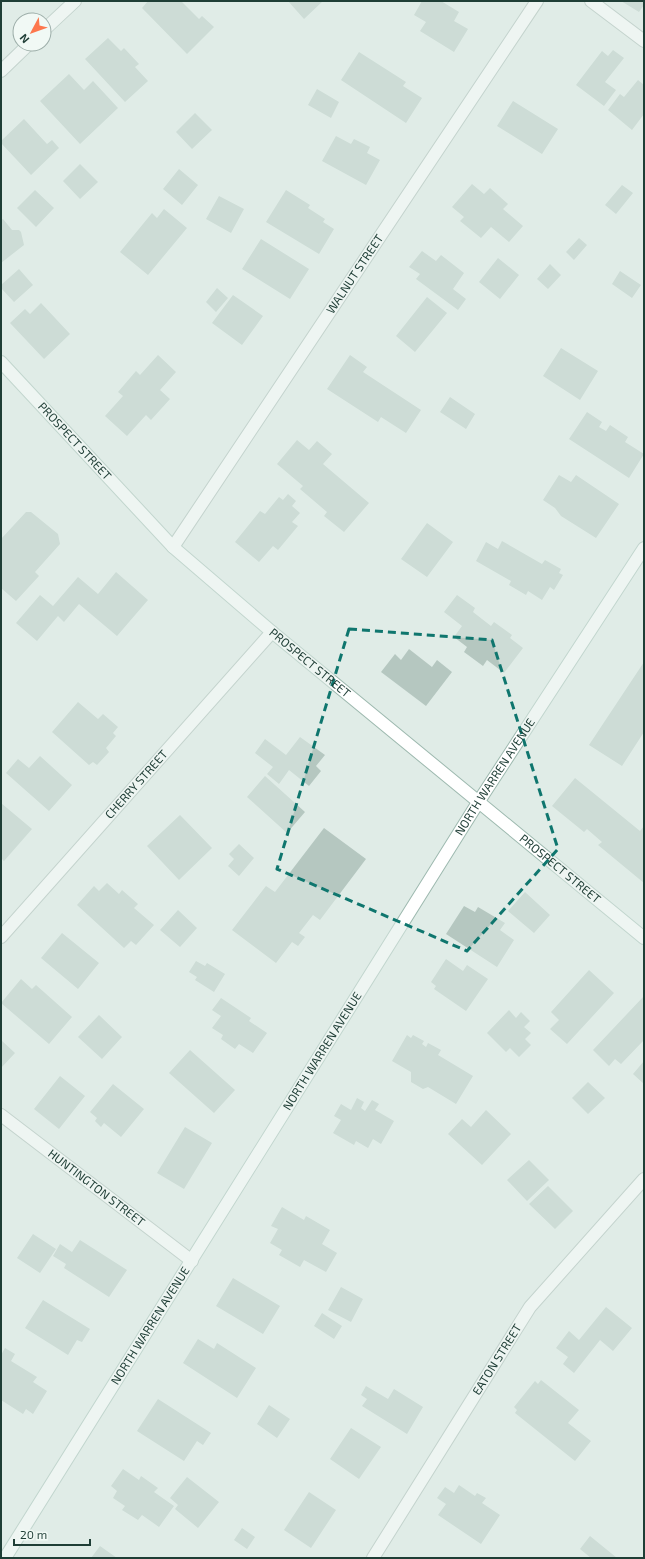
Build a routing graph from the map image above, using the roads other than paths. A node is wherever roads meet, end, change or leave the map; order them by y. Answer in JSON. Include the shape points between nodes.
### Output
{"nodes":[{"id":1,"x":75,"y":1,"type":"edge"},
{"id":2,"x":537,"y":1,"type":"edge"},
{"id":3,"x":591,"y":1,"type":"edge"},
{"id":4,"x":52,"y":23,"type":"edge"},
{"id":5,"x":644,"y":41,"type":"edge"},
{"id":6,"x":21,"y":52,"type":"edge"},
{"id":7,"x":1,"y":71,"type":"edge"},
{"id":8,"x":1,"y":362,"type":"edge"},
{"id":9,"x":173,"y":547,"type":"junction"},
{"id":10,"x":644,"y":548,"type":"edge"},
{"id":11,"x":272,"y":632,"type":"junction"},
{"id":12,"x":479,"y":801,"type":"junction"},
{"id":13,"x":1,"y":937,"type":"edge"},
{"id":14,"x":644,"y":938,"type":"edge"},
{"id":15,"x":1,"y":1115,"type":"edge"},
{"id":16,"x":644,"y":1179,"type":"edge"},
{"id":17,"x":192,"y":1261,"type":"junction"},
{"id":18,"x":5,"y":1558,"type":"edge"},
{"id":19,"x":373,"y":1558,"type":"edge"}],
"edges":[{"from":1,"to":4,"type":"street"},
{"from":2,"to":9,"type":"street","name":"WALNUT STREET"},
{"from":3,"to":5,"type":"street"},
{"from":6,"to":7,"type":"street"},
{"from":8,"to":9,"type":"street","name":"PROSPECT STREET"},
{"from":9,"to":11,"type":"street","name":"PROSPECT STREET"},
{"from":10,"to":12,"type":"street","name":"NORTH WARREN AVENUE"},
{"from":11,"to":12,"type":"street","name":"PROSPECT STREET"},
{"from":11,"to":13,"type":"street","name":"CHERRY STREET"},
{"from":12,"to":14,"type":"street","name":"PROSPECT STREET"},
{"from":12,"to":17,"type":"street","name":"NORTH WARREN AVENUE"},
{"from":15,"to":17,"type":"street","name":"HUNTINGTON STREET"},
{"from":16,"to":19,"type":"street","name":"EATON STREET","via":[[530,1307]]},
{"from":17,"to":18,"type":"street","name":"NORTH WARREN AVENUE"}]}
